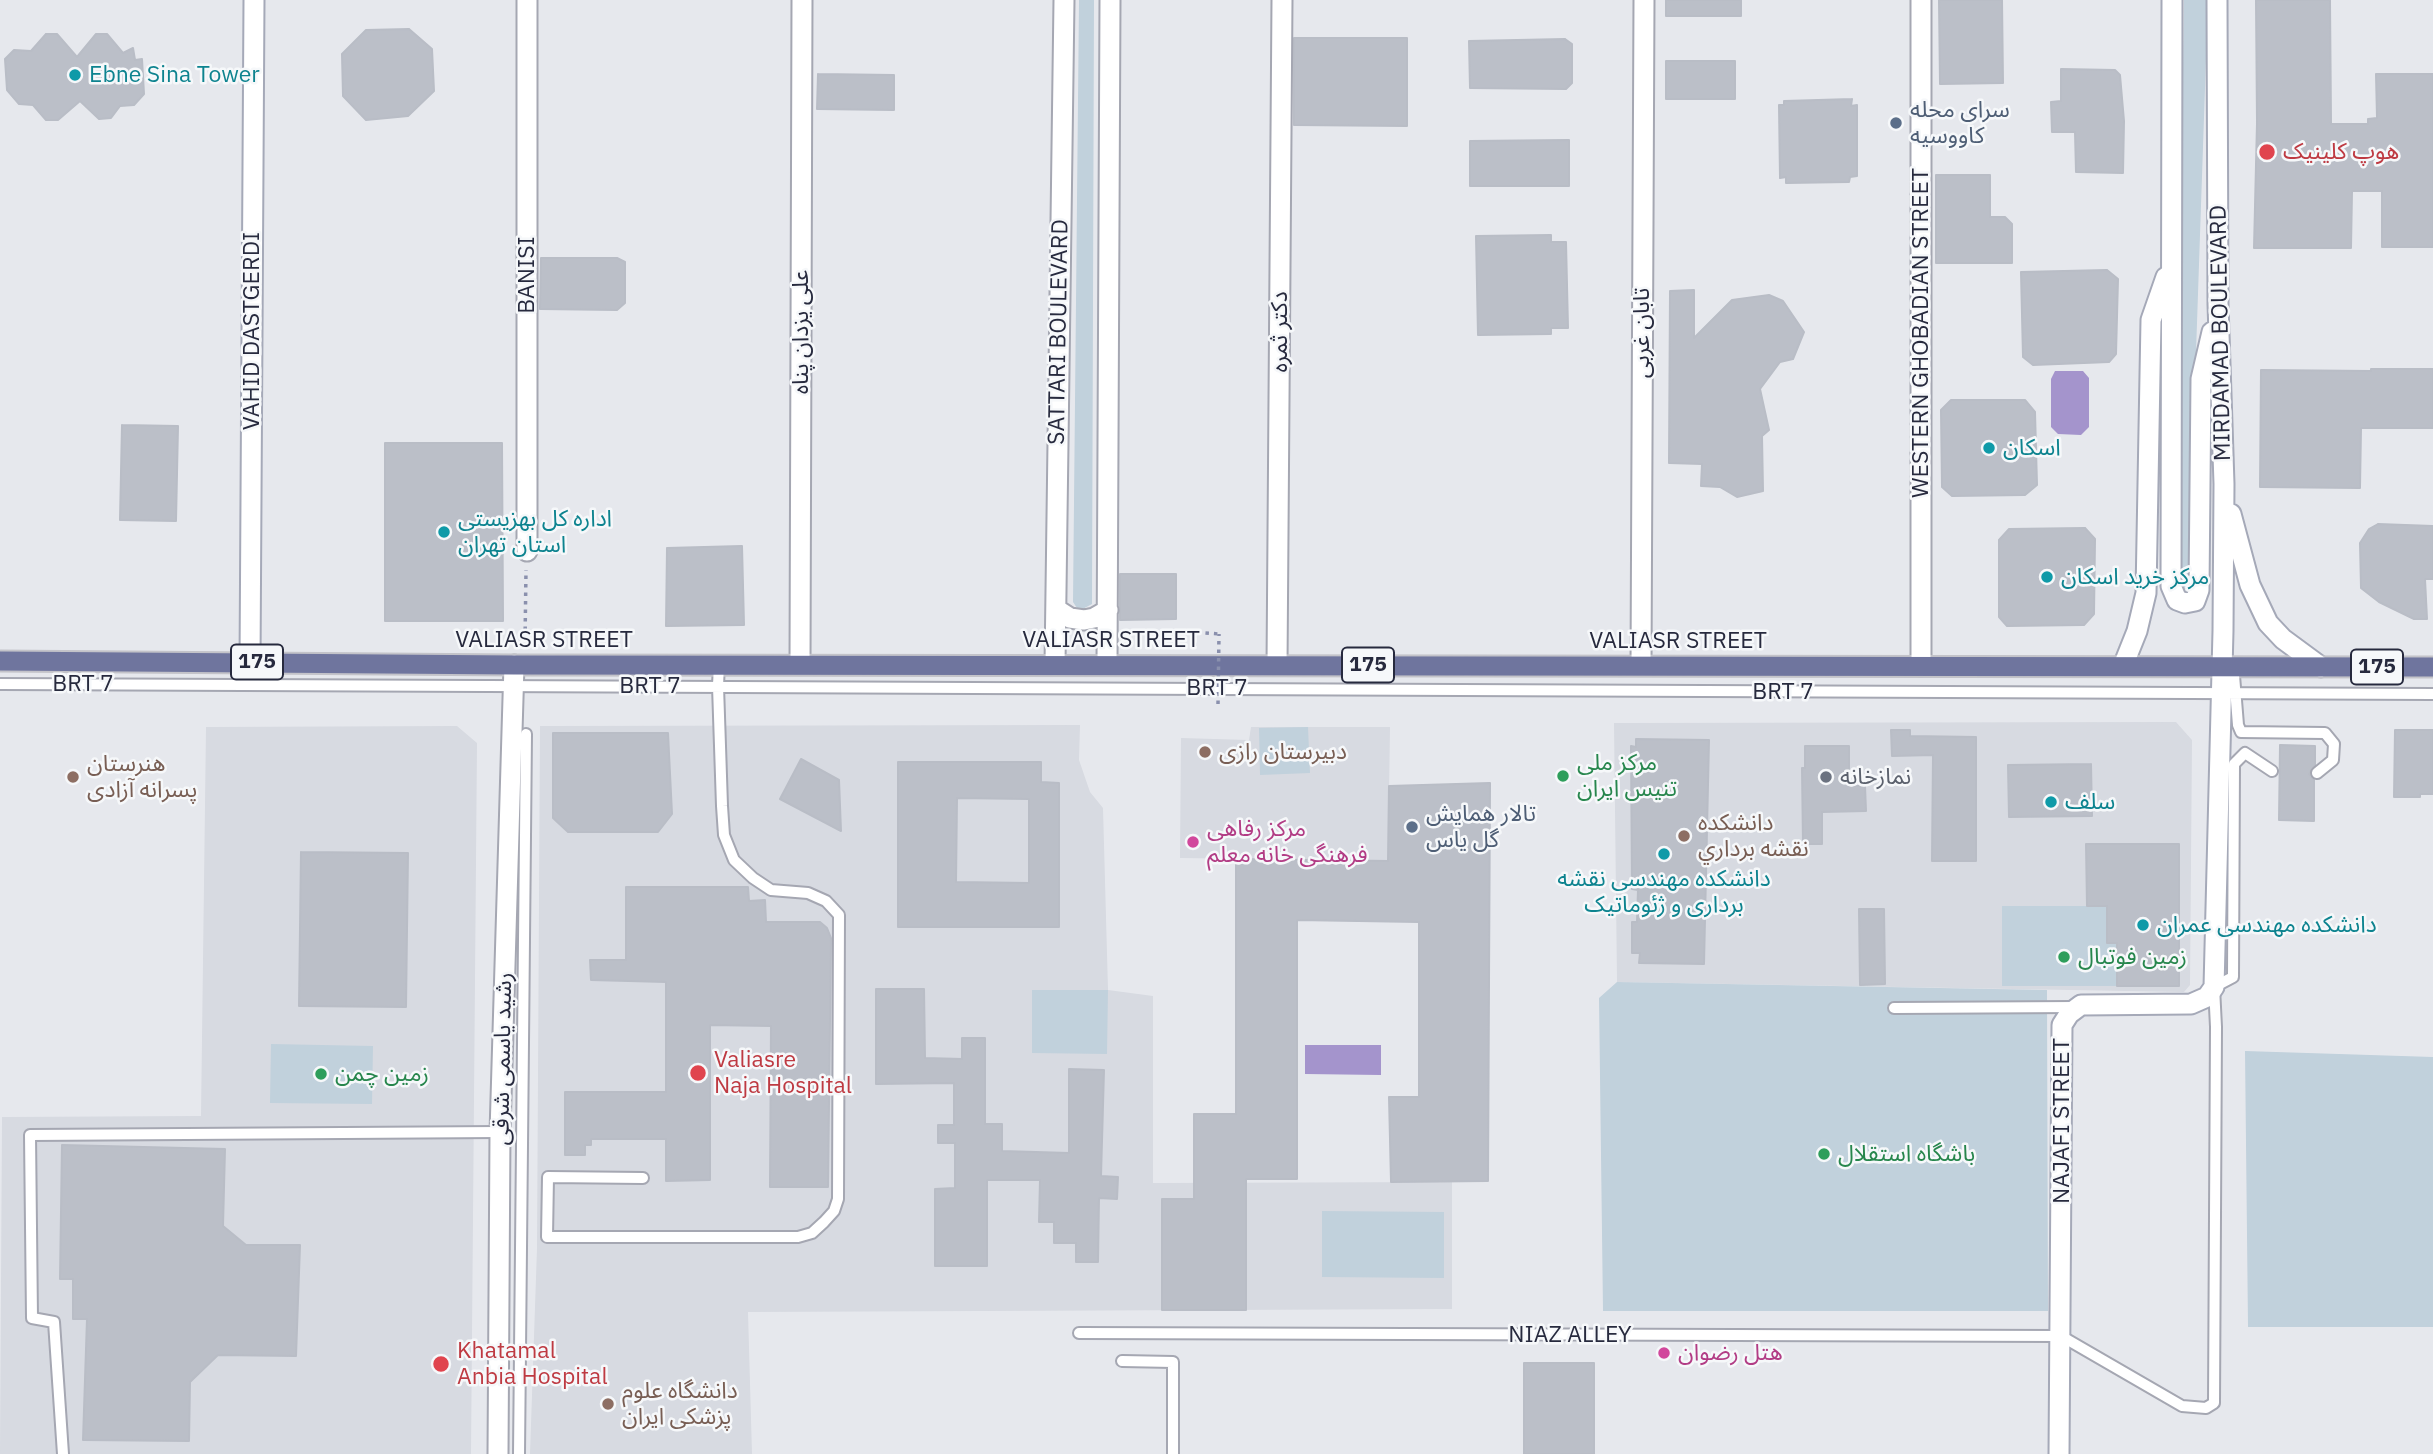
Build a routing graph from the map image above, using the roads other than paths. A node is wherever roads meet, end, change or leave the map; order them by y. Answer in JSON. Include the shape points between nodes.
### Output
{"nodes":[{"id":1,"x":254,"y":0,"type":"edge"},
{"id":2,"x":527,"y":0,"type":"edge"},
{"id":3,"x":802,"y":0,"type":"edge"},
{"id":4,"x":1064,"y":0,"type":"edge"},
{"id":5,"x":1110,"y":0,"type":"edge"},
{"id":6,"x":1283,"y":0,"type":"edge"},
{"id":7,"x":1644,"y":0,"type":"edge"},
{"id":8,"x":1921,"y":0,"type":"edge"},
{"id":9,"x":2172,"y":0,"type":"edge"},
{"id":10,"x":2217,"y":0,"type":"edge"},
{"id":11,"x":2172,"y":260,"type":"junction"},
{"id":12,"x":2218,"y":304,"type":"junction"},
{"id":13,"x":2224,"y":484,"type":"junction"},
{"id":14,"x":527,"y":551,"type":"road end"},
{"id":15,"x":1056,"y":609,"type":"junction"},
{"id":16,"x":1108,"y":610,"type":"junction"},
{"id":17,"x":0,"y":661,"type":"edge"},
{"id":18,"x":250,"y":662,"type":"junction"},
{"id":19,"x":719,"y":664,"type":"junction"},
{"id":20,"x":800,"y":664,"type":"junction"},
{"id":21,"x":1055,"y":664,"type":"junction"},
{"id":22,"x":1107,"y":664,"type":"junction"},
{"id":23,"x":514,"y":665,"type":"junction"},
{"id":24,"x":1277,"y":665,"type":"junction"},
{"id":25,"x":1641,"y":665,"type":"junction"},
{"id":26,"x":1921,"y":666,"type":"junction"},
{"id":27,"x":2123,"y":666,"type":"junction"},
{"id":28,"x":2228,"y":666,"type":"junction"},
{"id":29,"x":2321,"y":667,"type":"junction"},
{"id":30,"x":2433,"y":667,"type":"edge"},
{"id":31,"x":0,"y":684,"type":"edge"},
{"id":32,"x":513,"y":685,"type":"junction"},
{"id":33,"x":718,"y":686,"type":"junction"},
{"id":34,"x":2228,"y":694,"type":"junction"},
{"id":35,"x":2433,"y":694,"type":"edge"},
{"id":36,"x":526,"y":734,"type":"dead end"},
{"id":37,"x":2272,"y":771,"type":"dead end"},
{"id":38,"x":2317,"y":773,"type":"dead end"},
{"id":39,"x":2214,"y":987,"type":"junction"},
{"id":40,"x":2076,"y":1007,"type":"junction"},
{"id":41,"x":1894,"y":1008,"type":"dead end"},
{"id":42,"x":500,"y":1132,"type":"junction"},
{"id":43,"x":643,"y":1178,"type":"dead end"},
{"id":44,"x":1079,"y":1333,"type":"dead end"},
{"id":45,"x":2061,"y":1336,"type":"junction"},
{"id":46,"x":1122,"y":1361,"type":"dead end"},
{"id":47,"x":64,"y":1454,"type":"edge"},
{"id":48,"x":498,"y":1454,"type":"edge"},
{"id":49,"x":519,"y":1454,"type":"edge"},
{"id":50,"x":1173,"y":1454,"type":"edge"},
{"id":51,"x":2059,"y":1454,"type":"edge"}],
"edges":[{"from":1,"to":18,"type":"street","name":"VAHID DASTGERDI"},
{"from":2,"to":14,"type":"street","name":"BANISI"},
{"from":3,"to":20,"type":"street","name":"علی یزدان پناه"},
{"from":4,"to":15,"type":"street","name":"SATTARI BOULEVARD"},
{"from":5,"to":16,"type":"street"},
{"from":6,"to":24,"type":"street","name":"دکتر ثمره"},
{"from":7,"to":25,"type":"street","name":"تابان غربی"},
{"from":8,"to":26,"type":"street","name":"WESTERN GHOBADIAN STREET"},
{"from":9,"to":11,"type":"street","name":"MIRDAMAD BOULEVARD"},
{"from":10,"to":12,"type":"street","name":"MIRDAMAD BOULEVARD"},
{"from":11,"to":12,"type":"street","name":"MIRDAMAD BOULEVARD","via":[[2171,558],[2173,594],[2185,603],[2195,601],[2199,590],[2201,379]]},
{"from":11,"to":27,"type":"street","via":[[2151,320],[2146,593]]},
{"from":12,"to":13,"type":"street","name":"MIRDAMAD BOULEVARD"},
{"from":13,"to":28,"type":"street","name":"MIRDAMAD BOULEVARD","via":[[2223,631]]},
{"from":13,"to":29,"type":"street","via":[[2258,606],[2283,639]]},
{"from":15,"to":16,"type":"street","via":[[1084,620]]},
{"from":15,"to":21,"type":"street","name":"SATTARI BOULEVARD"},
{"from":16,"to":22,"type":"street"},
{"from":17,"to":18,"type":"main road","name":"VALIASR STREET","number":"175"},
{"from":18,"to":23,"type":"main road","name":"VALIASR STREET","number":"175"},
{"from":19,"to":20,"type":"main road","name":"VALIASR STREET","number":"175"},
{"from":19,"to":23,"type":"main road","name":"VALIASR STREET","number":"175"},
{"from":19,"to":33,"type":"lane"},
{"from":20,"to":21,"type":"main road","name":"VALIASR STREET","number":"175"},
{"from":21,"to":22,"type":"main road","name":"VALIASR STREET","number":"175"},
{"from":22,"to":24,"type":"main road","name":"VALIASR STREET","number":"175"},
{"from":23,"to":32,"type":"street","name":"رشید یاسمی شرقی"},
{"from":24,"to":25,"type":"main road","name":"VALIASR STREET","number":"175"},
{"from":25,"to":26,"type":"main road","name":"VALIASR STREET","number":"175"},
{"from":26,"to":27,"type":"main road","name":"VALIASR STREET","number":"175"},
{"from":27,"to":28,"type":"main road","name":"VALIASR STREET","number":"175"},
{"from":28,"to":29,"type":"main road","number":"175"},
{"from":28,"to":34,"type":"street"},
{"from":29,"to":30,"type":"main road","number":"175"},
{"from":31,"to":32,"type":"lane","name":"BRT 7"},
{"from":32,"to":33,"type":"lane","name":"BRT 7"},
{"from":32,"to":42,"type":"street","name":"رشید یاسمی شرقی"},
{"from":33,"to":34,"type":"lane","name":"BRT 7"},
{"from":33,"to":43,"type":"lane","via":[[724,835],[734,860],[771,890],[808,893],[826,901],[839,915],[838,1199],[824,1222],[812,1233],[798,1237],[547,1237],[548,1177]]},
{"from":34,"to":35,"type":"lane","name":"BRT 7"},
{"from":34,"to":38,"type":"lane","via":[[2241,732],[2325,733],[2334,744],[2333,760]]},
{"from":34,"to":39,"type":"street"},
{"from":36,"to":49,"type":"lane"},
{"from":37,"to":39,"type":"lane","via":[[2245,753],[2234,764],[2233,977]]},
{"from":39,"to":40,"type":"street","name":"NAJAFI STREET","via":[[2207,997],[2192,1004]]},
{"from":39,"to":45,"type":"lane","via":[[2214,1403],[2206,1408],[2182,1406]]},
{"from":40,"to":41,"type":"lane"},
{"from":40,"to":45,"type":"street","name":"NAJAFI STREET","via":[[2062,1030]]},
{"from":42,"to":47,"type":"lane","via":[[30,1135],[32,1318],[54,1322]]},
{"from":42,"to":48,"type":"street","name":"رشید یاسمی شرقی"},
{"from":44,"to":45,"type":"lane","name":"NIAZ ALLEY"},
{"from":45,"to":51,"type":"street","name":"NAJAFI STREET"},
{"from":46,"to":50,"type":"lane","via":[[1173,1362]]}]}
